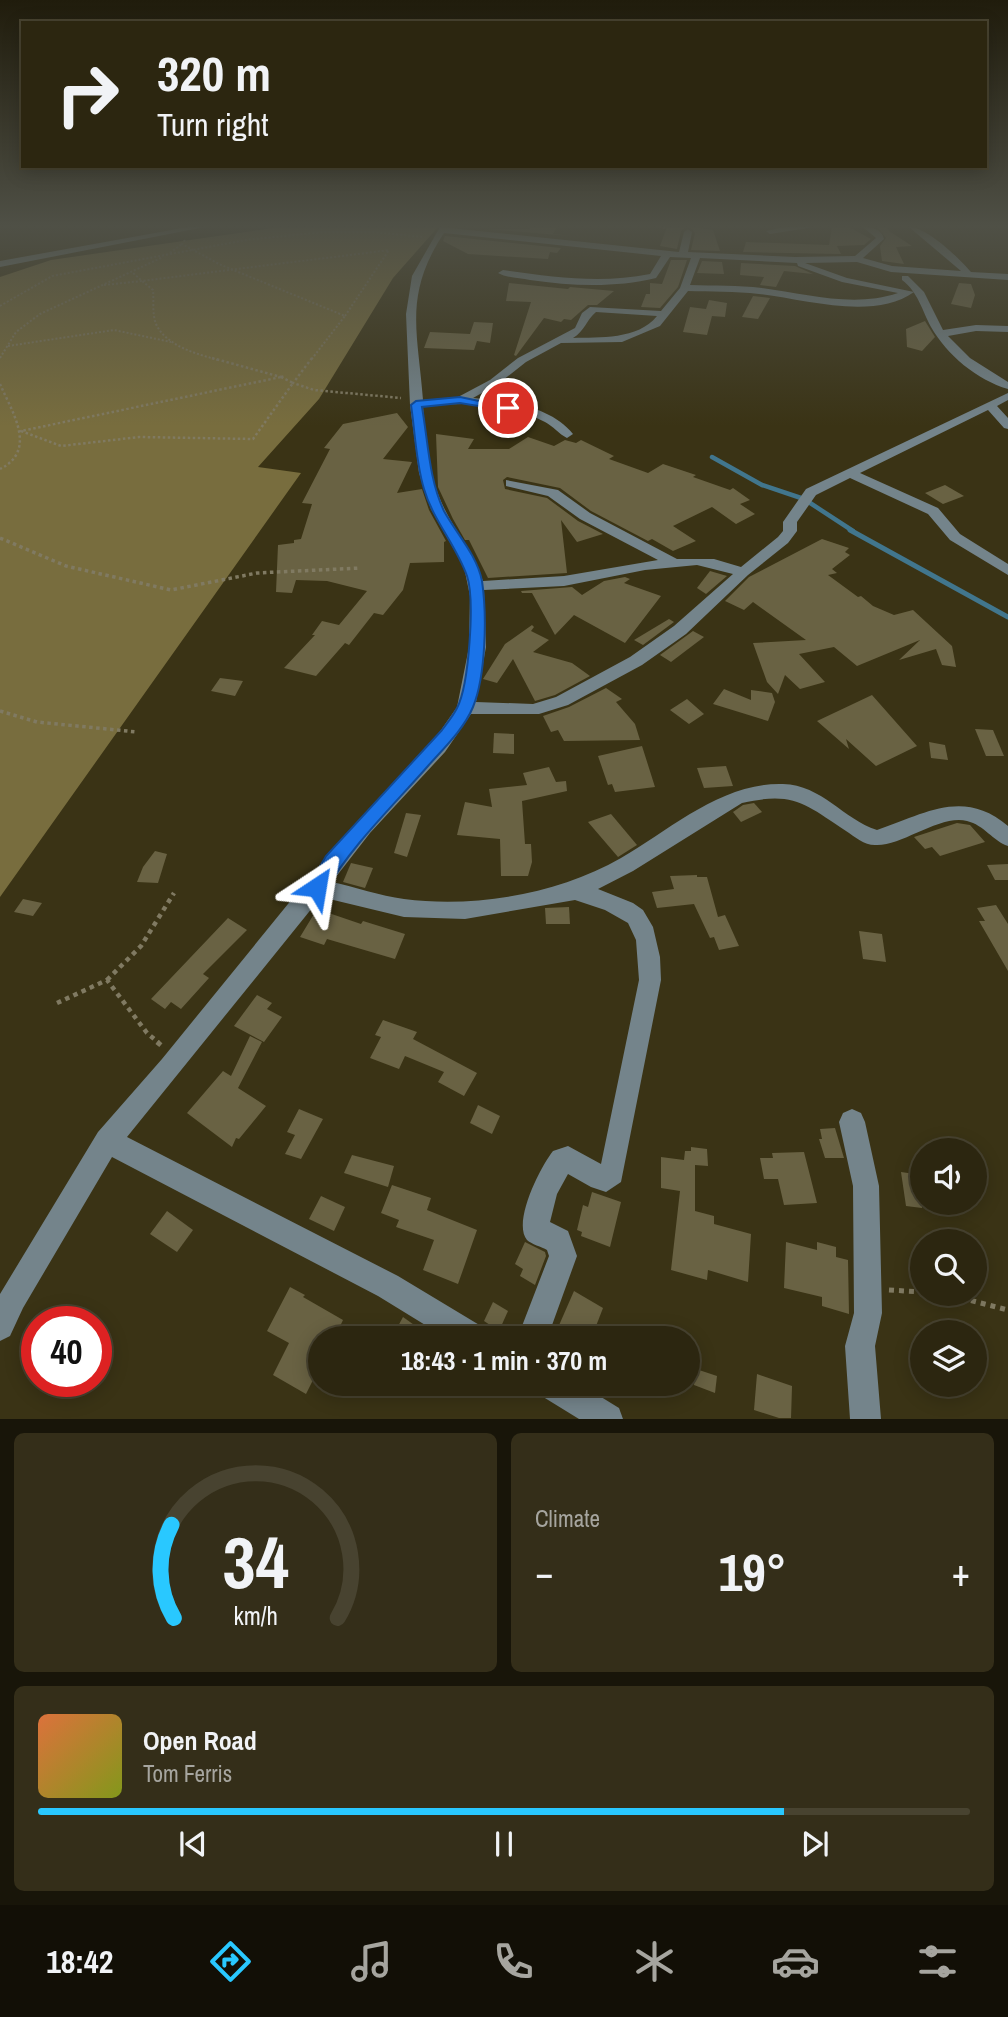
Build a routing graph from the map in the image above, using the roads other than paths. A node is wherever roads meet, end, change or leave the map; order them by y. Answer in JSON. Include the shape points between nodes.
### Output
{"nodes":[{"id":1,"x":413,"y":293,"type":"edge"},
{"id":2,"x":681,"y":293,"type":"edge"},
{"id":3,"x":778,"y":293,"type":"edge"},
{"id":4,"x":909,"y":293,"type":"edge"},
{"id":5,"x":914,"y":293,"type":"edge"},
{"id":6,"x":664,"y":314,"type":"junction"},
{"id":7,"x":1008,"y":329,"type":"edge"},
{"id":8,"x":941,"y":334,"type":"junction"},
{"id":9,"x":564,"y":341,"type":"junction"},
{"id":10,"x":986,"y":376,"type":"junction"},
{"id":11,"x":1008,"y":386,"type":"edge"},
{"id":12,"x":460,"y":400,"type":"junction"},
{"id":13,"x":999,"y":401,"type":"edge"},
{"id":14,"x":417,"y":403,"type":"junction"},
{"id":15,"x":1008,"y":425,"type":"edge"},
{"id":16,"x":567,"y":434,"type":"dead end"},
{"id":17,"x":852,"y":474,"type":"junction"},
{"id":18,"x":511,"y":482,"type":"dead end"},
{"id":19,"x":639,"y":546,"type":"junction"},
{"id":20,"x":674,"y":563,"type":"junction"},
{"id":21,"x":616,"y":571,"type":"junction"},
{"id":22,"x":1008,"y":571,"type":"edge"},
{"id":23,"x":743,"y":572,"type":"junction"},
{"id":24,"x":475,"y":586,"type":"junction"},
{"id":25,"x":465,"y":708,"type":"junction"},
{"id":26,"x":1008,"y":838,"type":"edge"},
{"id":27,"x":317,"y":887,"type":"junction"},
{"id":28,"x":575,"y":891,"type":"junction"},
{"id":29,"x":852,"y":1122,"type":"dead end"},
{"id":30,"x":107,"y":1141,"type":"junction"},
{"id":31,"x":0,"y":1326,"type":"edge"},
{"id":32,"x":454,"y":1326,"type":"edge"},
{"id":33,"x":537,"y":1326,"type":"edge"},
{"id":34,"x":571,"y":1396,"type":"edge"},
{"id":35,"x":608,"y":1419,"type":"edge"},
{"id":36,"x":866,"y":1419,"type":"edge"}],
"edges":[{"from":1,"to":14,"type":"street"},
{"from":2,"to":6,"type":"street"},
{"from":3,"to":4,"type":"street","via":[[852,304]]},
{"from":5,"to":8,"type":"street","via":[[929,307]]},
{"from":6,"to":9,"type":"street","via":[[656,324],[622,338]]},
{"from":6,"to":9,"type":"street","via":[[597,308]]},
{"from":7,"to":8,"type":"street"},
{"from":8,"to":10,"type":"street"},
{"from":9,"to":12,"type":"street","via":[[541,349]]},
{"from":10,"to":11,"type":"street"},
{"from":10,"to":13,"type":"street"},
{"from":12,"to":14,"type":"street"},
{"from":12,"to":16,"type":"street","via":[[540,415],[558,423]]},
{"from":13,"to":15,"type":"street"},
{"from":13,"to":17,"type":"street"},
{"from":14,"to":24,"type":"street","via":[[430,489],[470,566]]},
{"from":17,"to":22,"type":"street","via":[[933,511],[955,537]]},
{"from":17,"to":23,"type":"street","via":[[811,492],[783,540]]},
{"from":18,"to":19,"type":"street","via":[[553,493]]},
{"from":19,"to":20,"type":"street"},
{"from":19,"to":21,"type":"street"},
{"from":20,"to":21,"type":"street"},
{"from":20,"to":23,"type":"street","via":[[714,563]]},
{"from":21,"to":24,"type":"street","via":[[564,581]]},
{"from":23,"to":25,"type":"street","via":[[680,630],[562,701],[516,711]]},
{"from":24,"to":25,"type":"street","via":[[477,649]]},
{"from":25,"to":27,"type":"street","via":[[424,763],[333,861]]},
{"from":26,"to":28,"type":"street","via":[[966,811],[877,838],[806,795],[783,791],[750,794],[737,797]]},
{"from":27,"to":28,"type":"street","via":[[404,908],[466,911]]},
{"from":27,"to":30,"type":"street"},
{"from":28,"to":33,"type":"street","via":[[625,906],[640,919],[650,949],[650,980],[612,1173],[600,1178],[562,1160],[535,1220],[537,1230],[558,1241],[563,1256]]},
{"from":29,"to":36,"type":"street","via":[[866,1186],[869,1289],[860,1346]]},
{"from":30,"to":31,"type":"street"},
{"from":30,"to":32,"type":"street","via":[[376,1279]]},
{"from":34,"to":35,"type":"street"}]}
